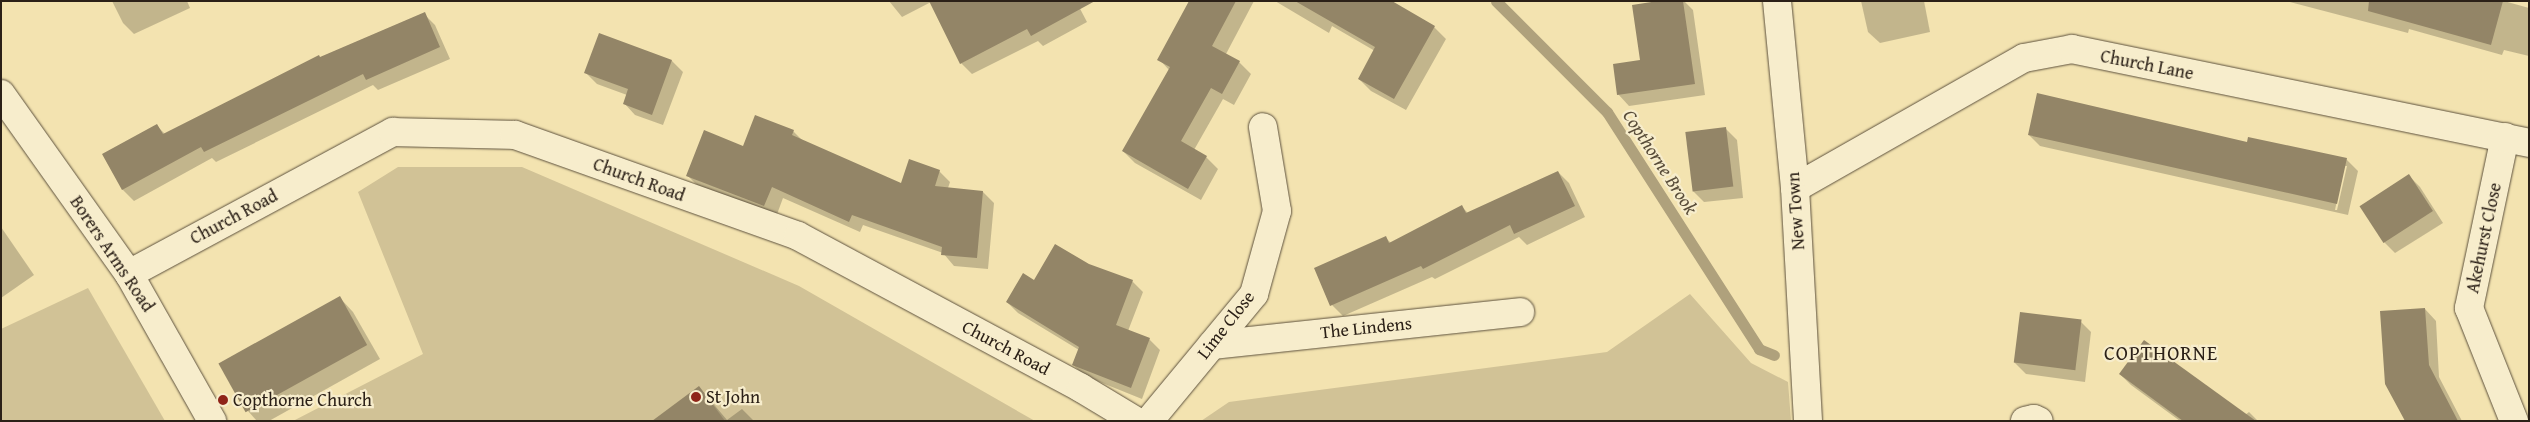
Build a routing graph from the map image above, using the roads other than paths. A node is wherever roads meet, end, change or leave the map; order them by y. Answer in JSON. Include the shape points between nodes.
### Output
{"nodes":[{"id":1,"x":1777,"y":1,"type":"edge"},
{"id":2,"x":1,"y":94,"type":"edge"},
{"id":3,"x":1263,"y":127,"type":"dead end"},
{"id":4,"x":2517,"y":140,"type":"edge"},
{"id":5,"x":1795,"y":188,"type":"junction"},
{"id":6,"x":129,"y":274,"type":"junction"},
{"id":7,"x":1520,"y":312,"type":"dead end"},
{"id":8,"x":1212,"y":345,"type":"junction"},
{"id":9,"x":1120,"y":417,"type":"edge"},
{"id":10,"x":212,"y":421,"type":"edge"},
{"id":11,"x":1149,"y":421,"type":"edge"},
{"id":12,"x":1808,"y":421,"type":"edge"},
{"id":13,"x":2025,"y":421,"type":"edge"},
{"id":14,"x":2039,"y":421,"type":"edge"},
{"id":15,"x":2514,"y":421,"type":"edge"}],
"edges":[{"from":1,"to":5,"type":"street","name":"New Town"},
{"from":2,"to":6,"type":"street","name":"Borers Arms Road"},
{"from":3,"to":8,"type":"street","name":"Lime Close","via":[[1277,211],[1254,294]]},
{"from":4,"to":5,"type":"street","name":"Church Lane","via":[[2072,49],[2024,58]]},
{"from":4,"to":15,"type":"street","name":"Akehurst Close","via":[[2469,308]]},
{"from":5,"to":12,"type":"street","name":"New Town"},
{"from":6,"to":9,"type":"street","name":"Church Road","via":[[393,132],[515,135],[798,236],[1081,388]]},
{"from":6,"to":10,"type":"street","name":"Borers Arms Road"},
{"from":7,"to":8,"type":"street","name":"The Lindens"},
{"from":8,"to":11,"type":"street","name":"Lime Close"},
{"from":13,"to":14,"type":"street"}]}
